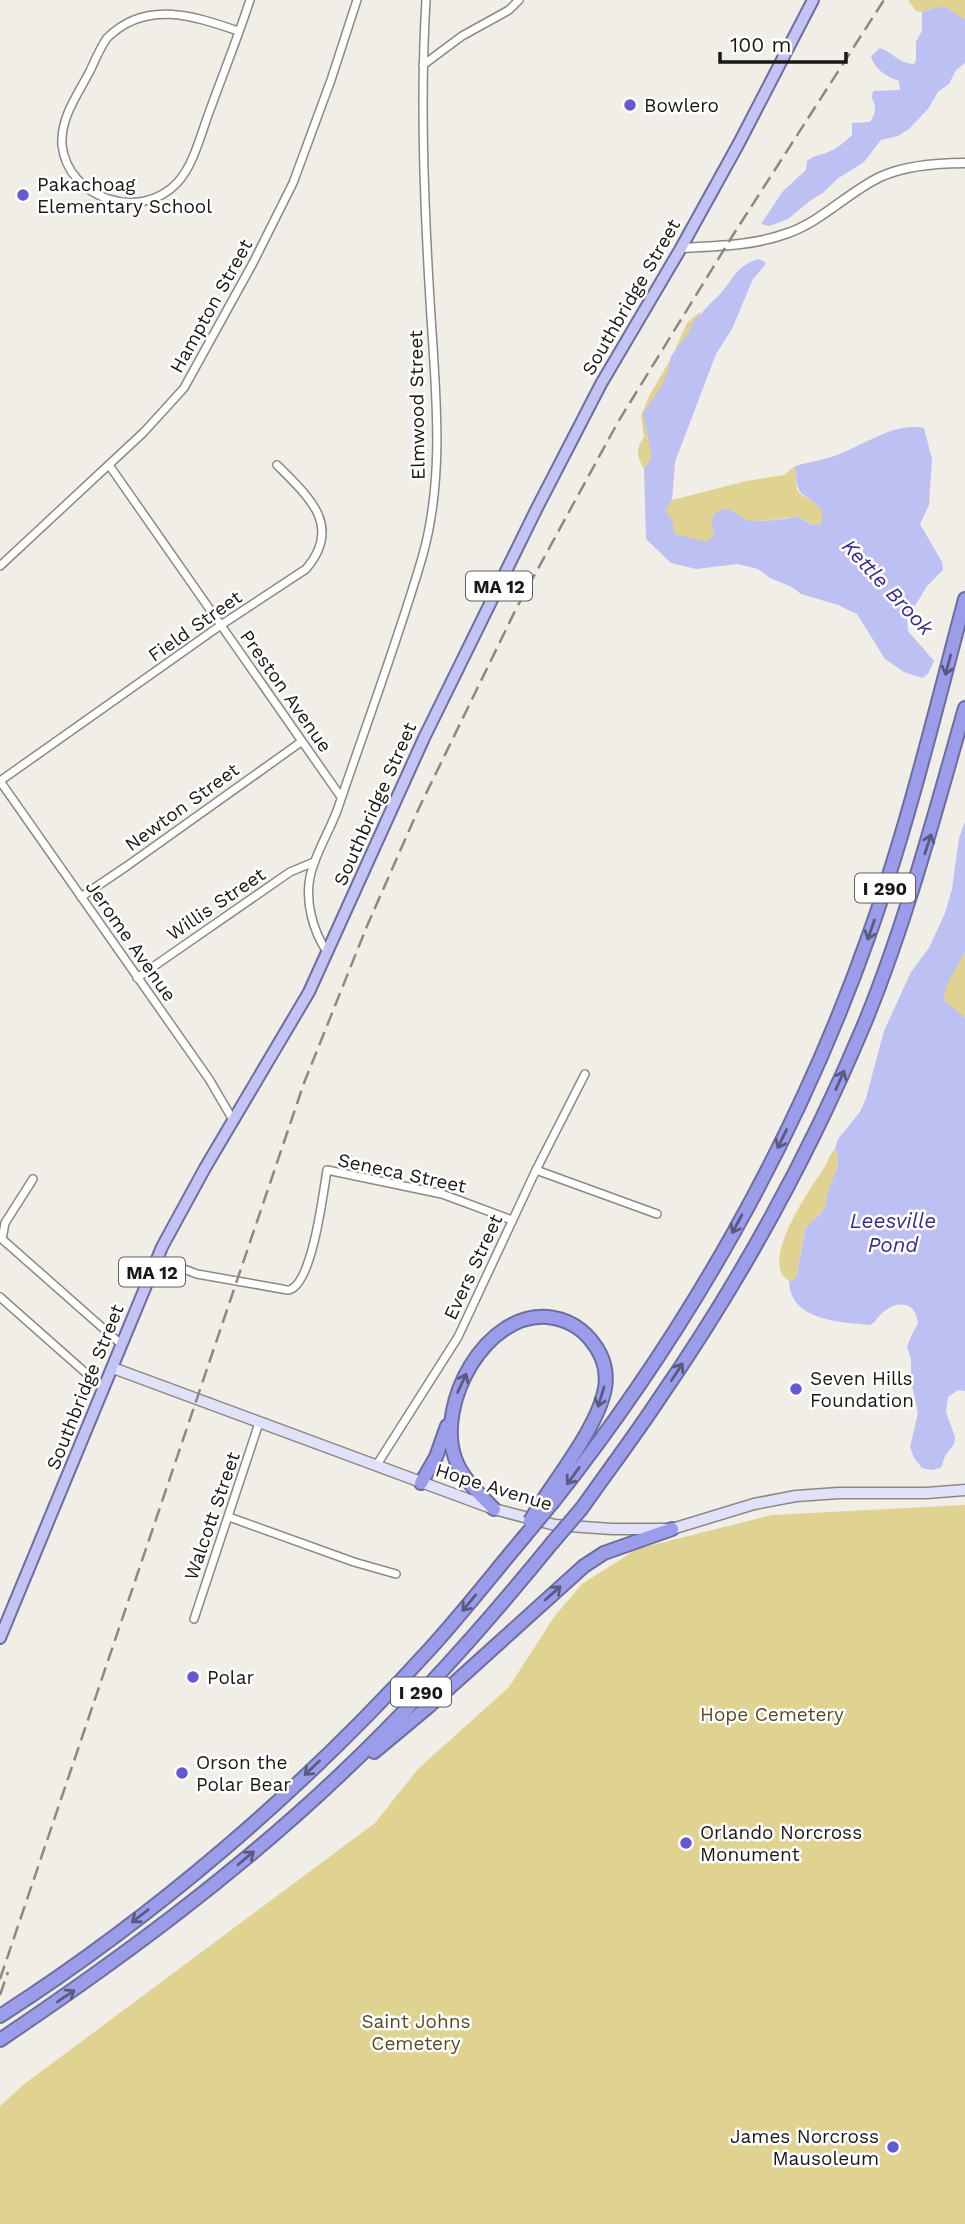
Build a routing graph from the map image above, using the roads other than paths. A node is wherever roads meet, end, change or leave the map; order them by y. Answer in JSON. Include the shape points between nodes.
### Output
{"nodes":[{"id":1,"x":250,"y":0,"type":"edge"},
{"id":2,"x":357,"y":0,"type":"edge"},
{"id":3,"x":426,"y":0,"type":"edge"},
{"id":4,"x":519,"y":0,"type":"edge"},
{"id":5,"x":813,"y":0,"type":"edge"},
{"id":6,"x":238,"y":32,"type":"junction"},
{"id":7,"x":423,"y":65,"type":"junction"},
{"id":8,"x":965,"y":163,"type":"edge"},
{"id":9,"x":681,"y":248,"type":"junction"},
{"id":10,"x":109,"y":465,"type":"junction"},
{"id":11,"x":277,"y":466,"type":"dead end"},
{"id":12,"x":0,"y":566,"type":"edge"},
{"id":13,"x":965,"y":599,"type":"edge"},
{"id":14,"x":222,"y":625,"type":"junction"},
{"id":15,"x":965,"y":708,"type":"edge"},
{"id":16,"x":301,"y":742,"type":"junction"},
{"id":17,"x":0,"y":781,"type":"edge"},
{"id":18,"x":341,"y":797,"type":"junction"},
{"id":19,"x":314,"y":862,"type":"junction"},
{"id":20,"x":81,"y":897,"type":"junction"},
{"id":21,"x":327,"y":952,"type":"junction"},
{"id":22,"x":137,"y":978,"type":"junction"},
{"id":23,"x":585,"y":1074,"type":"dead end"},
{"id":24,"x":233,"y":1120,"type":"junction"},
{"id":25,"x":536,"y":1170,"type":"junction"},
{"id":26,"x":33,"y":1179,"type":"dead end"},
{"id":27,"x":657,"y":1214,"type":"dead end"},
{"id":28,"x":512,"y":1220,"type":"junction"},
{"id":29,"x":157,"y":1259,"type":"junction"},
{"id":30,"x":0,"y":1297,"type":"edge"},
{"id":31,"x":122,"y":1345,"type":"junction"},
{"id":32,"x":113,"y":1368,"type":"junction"},
{"id":33,"x":104,"y":1389,"type":"junction"},
{"id":34,"x":453,"y":1406,"type":"junction"},
{"id":35,"x":259,"y":1423,"type":"junction"},
{"id":36,"x":376,"y":1466,"type":"junction"},
{"id":37,"x":421,"y":1483,"type":"junction"},
{"id":38,"x":965,"y":1490,"type":"edge"},
{"id":39,"x":548,"y":1501,"type":"junction"},
{"id":40,"x":494,"y":1509,"type":"junction"},
{"id":41,"x":229,"y":1517,"type":"junction"},
{"id":42,"x":672,"y":1529,"type":"junction"},
{"id":43,"x":396,"y":1574,"type":"dead end"},
{"id":44,"x":194,"y":1619,"type":"dead end"},
{"id":45,"x":0,"y":1638,"type":"edge"},
{"id":46,"x":279,"y":1830,"type":"junction"},
{"id":47,"x":0,"y":2015,"type":"edge"},
{"id":48,"x":4,"y":2037,"type":"edge"}],
"edges":[{"from":1,"to":6,"type":"street"},
{"from":2,"to":10,"type":"street","name":"Hampton Street","via":[[306,151],[247,274],[184,388]]},
{"from":3,"to":7,"type":"street","name":"Elmwood Street"},
{"from":4,"to":7,"type":"street"},
{"from":5,"to":9,"type":"main road","name":"Southbridge Street","number":"MA 12"},
{"from":6,"to":6,"type":"street","via":[[176,10],[143,13],[120,24],[106,40],[66,118],[62,146],[79,181],[96,194],[121,203],[142,202],[176,183],[191,158]]},
{"from":7,"to":18,"type":"street","name":"Elmwood Street","via":[[435,491],[422,558]]},
{"from":8,"to":9,"type":"street","via":[[894,171],[787,234],[740,245]]},
{"from":9,"to":21,"type":"main road","name":"Southbridge Street","number":"MA 12","via":[[601,384],[535,512],[424,738]]},
{"from":10,"to":12,"type":"street","name":"Hampton Street"},
{"from":10,"to":14,"type":"street","name":"Preston Avenue"},
{"from":11,"to":14,"type":"street","name":"Field Street","via":[[314,507],[323,529],[322,545],[306,569]]},
{"from":13,"to":39,"type":"highway","number":"I 290","one_way":true,"via":[[898,848],[857,968],[814,1072],[729,1240],[685,1313],[640,1382]]},
{"from":14,"to":16,"type":"street","name":"Preston Avenue"},
{"from":14,"to":17,"type":"street","name":"Field Street"},
{"from":46,"to":15,"type":"highway","number":"I 290","one_way":true,"bridge":true,"via":[[342,1774],[490,1618],[582,1508],[716,1311],[764,1231],[828,1107],[866,1019],[936,818]]},
{"from":16,"to":18,"type":"street","name":"Preston Avenue"},
{"from":16,"to":20,"type":"street","name":"Newton Street"},
{"from":17,"to":20,"type":"street","name":"Jerome Avenue"},
{"from":18,"to":19,"type":"street","name":"Elmwood Street"},
{"from":19,"to":21,"type":"street","name":"Elmwood Street","via":[[311,912],[317,938]]},
{"from":19,"to":22,"type":"street","name":"Willis Street","via":[[290,872]]},
{"from":20,"to":22,"type":"street","name":"Jerome Avenue"},
{"from":21,"to":24,"type":"main road","name":"Southbridge Street","number":"MA 12","via":[[296,1015]]},
{"from":22,"to":24,"type":"street","name":"Jerome Avenue"},
{"from":23,"to":25,"type":"street","name":"Evers Street"},
{"from":24,"to":29,"type":"main road","name":"Southbridge Street","number":"MA 12"},
{"from":25,"to":27,"type":"street"},
{"from":25,"to":28,"type":"street","name":"Evers Street"},
{"from":26,"to":31,"type":"street","via":[[5,1223],[2,1239]]},
{"from":28,"to":29,"type":"street","name":"Seneca Street","via":[[442,1194],[327,1170],[315,1236],[294,1288],[282,1290],[197,1274]]},
{"from":28,"to":36,"type":"street","name":"Evers Street","via":[[448,1354]]},
{"from":29,"to":31,"type":"main road","name":"Southbridge Street","number":"MA 12"},
{"from":30,"to":33,"type":"street"},
{"from":31,"to":32,"type":"main road","name":"Southbridge Street","number":"MA 12"},
{"from":32,"to":33,"type":"main road","name":"Southbridge Street"},
{"from":32,"to":35,"type":"main road","name":"Hope Avenue"},
{"from":33,"to":45,"type":"main road","name":"Southbridge Street"},
{"from":34,"to":37,"type":"highway","via":[[436,1457]]},
{"from":34,"to":39,"type":"highway","one_way":true,"via":[[473,1362],[492,1340],[514,1325],[554,1318],[586,1334],[604,1363],[605,1389]]},
{"from":34,"to":40,"type":"highway","via":[[450,1436],[456,1462]]},
{"from":35,"to":36,"type":"main road","name":"Hope Avenue"},
{"from":35,"to":41,"type":"street","name":"Walcott Street"},
{"from":36,"to":37,"type":"main road","name":"Hope Avenue"},
{"from":37,"to":40,"type":"main road","name":"Hope Avenue"},
{"from":38,"to":42,"type":"main road","name":"Hope Avenue","via":[[796,1496]]},
{"from":39,"to":47,"type":"highway","number":"I 290","one_way":true,"bridge":true,"via":[[413,1668],[299,1781],[132,1922]]},
{"from":40,"to":42,"type":"main road","name":"Hope Avenue","via":[[555,1525]]},
{"from":41,"to":43,"type":"street"},
{"from":41,"to":44,"type":"street","name":"Walcott Street"},
{"from":46,"to":42,"type":"highway","one_way":true,"via":[[345,1782],[583,1566],[604,1553]]},
{"from":48,"to":46,"type":"highway","number":"I 290","one_way":true,"via":[[152,1934]]}]}
